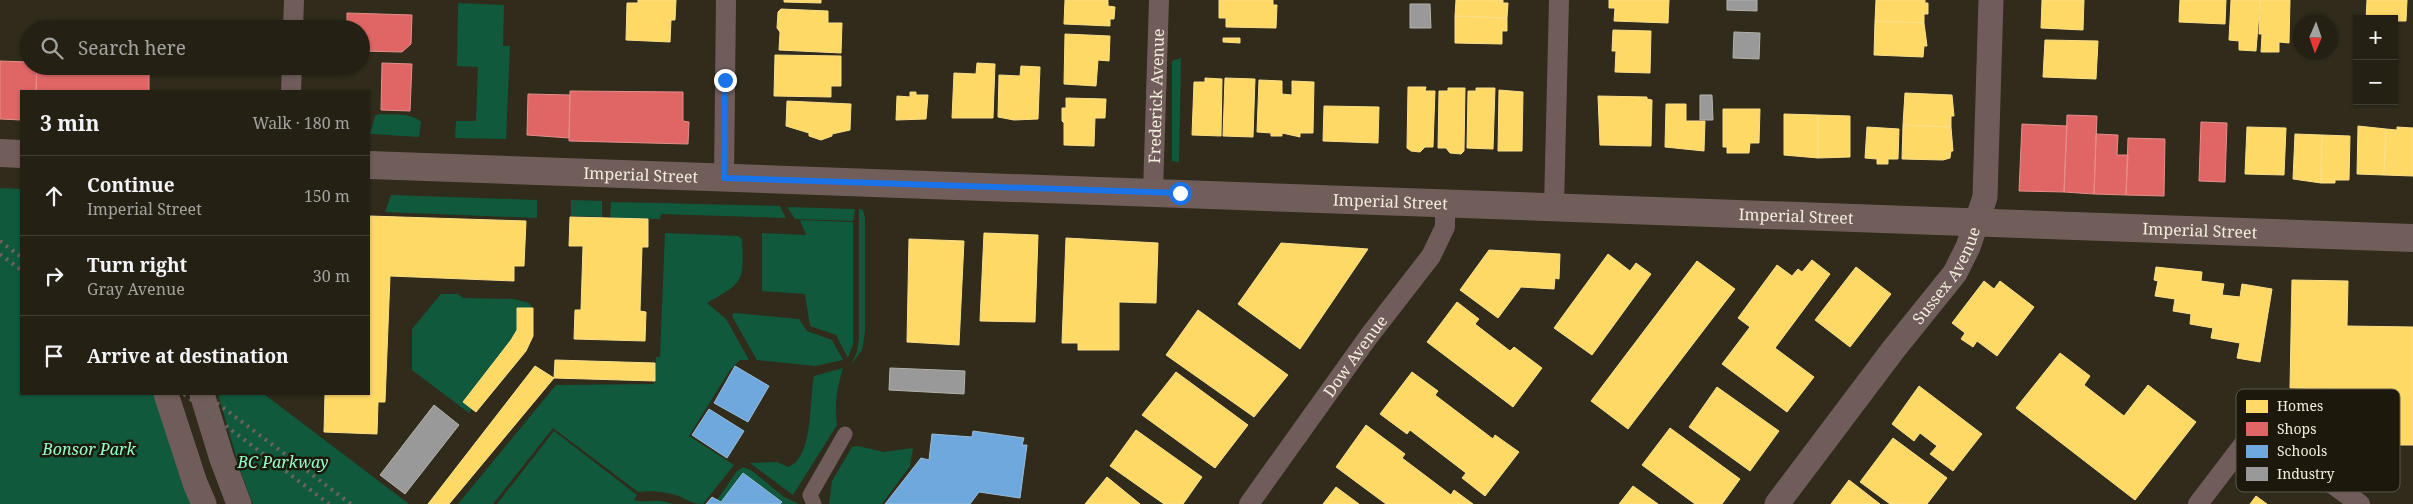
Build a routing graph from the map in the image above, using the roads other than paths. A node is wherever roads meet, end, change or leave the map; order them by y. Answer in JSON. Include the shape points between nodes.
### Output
{"nodes":[{"id":1,"x":294,"y":0,"type":"edge"},
{"id":2,"x":726,"y":0,"type":"edge"},
{"id":3,"x":1159,"y":0,"type":"edge"},
{"id":4,"x":1559,"y":0,"type":"edge"},
{"id":5,"x":1991,"y":0,"type":"edge"},
{"id":6,"x":293,"y":20,"type":"edge"},
{"id":7,"x":292,"y":75,"type":"edge"},
{"id":8,"x":291,"y":90,"type":"edge"},
{"id":9,"x":0,"y":153,"type":"edge"},
{"id":10,"x":20,"y":154,"type":"edge"},
{"id":11,"x":370,"y":166,"type":"edge"},
{"id":12,"x":724,"y":178,"type":"junction"},
{"id":13,"x":1153,"y":192,"type":"junction"},
{"id":14,"x":1446,"y":203,"type":"junction"},
{"id":15,"x":1554,"y":206,"type":"junction"},
{"id":16,"x":1976,"y":222,"type":"junction"},
{"id":17,"x":2413,"y":238,"type":"edge"},
{"id":18,"x":166,"y":395,"type":"edge"},
{"id":19,"x":202,"y":395,"type":"edge"},
{"id":20,"x":845,"y":434,"type":"dead end"},
{"id":21,"x":2236,"y":454,"type":"edge"},
{"id":22,"x":2344,"y":492,"type":"edge"},
{"id":23,"x":204,"y":504,"type":"edge"},
{"id":24,"x":239,"y":504,"type":"edge"},
{"id":25,"x":814,"y":504,"type":"edge"},
{"id":26,"x":1249,"y":504,"type":"edge"},
{"id":27,"x":1777,"y":504,"type":"edge"},
{"id":28,"x":2198,"y":504,"type":"edge"},
{"id":29,"x":2360,"y":504,"type":"edge"}],
"edges":[{"from":1,"to":6,"type":"street"},
{"from":2,"to":12,"type":"street"},
{"from":3,"to":13,"type":"street","name":"Frederick Avenue"},
{"from":4,"to":15,"type":"street"},
{"from":5,"to":16,"type":"street","name":"Sussex Avenue","via":[[1985,197]]},
{"from":7,"to":8,"type":"street"},
{"from":9,"to":10,"type":"main road"},
{"from":11,"to":12,"type":"main road","name":"Imperial Street"},
{"from":12,"to":13,"type":"main road","name":"Imperial Street"},
{"from":13,"to":14,"type":"main road","name":"Imperial Street"},
{"from":14,"to":15,"type":"main road","name":"Imperial Street"},
{"from":14,"to":26,"type":"street","name":"Dow Avenue","via":[[1445,227],[1432,256],[1369,336]]},
{"from":15,"to":16,"type":"main road","name":"Imperial Street"},
{"from":16,"to":17,"type":"main road","name":"Imperial Street"},
{"from":16,"to":27,"type":"street","name":"Sussex Avenue","via":[[1955,273],[1892,350]]},
{"from":18,"to":23,"type":"street"},
{"from":19,"to":24,"type":"street"},
{"from":20,"to":25,"type":"street","via":[[810,495]]},
{"from":21,"to":28,"type":"street"},
{"from":22,"to":29,"type":"street"}]}
